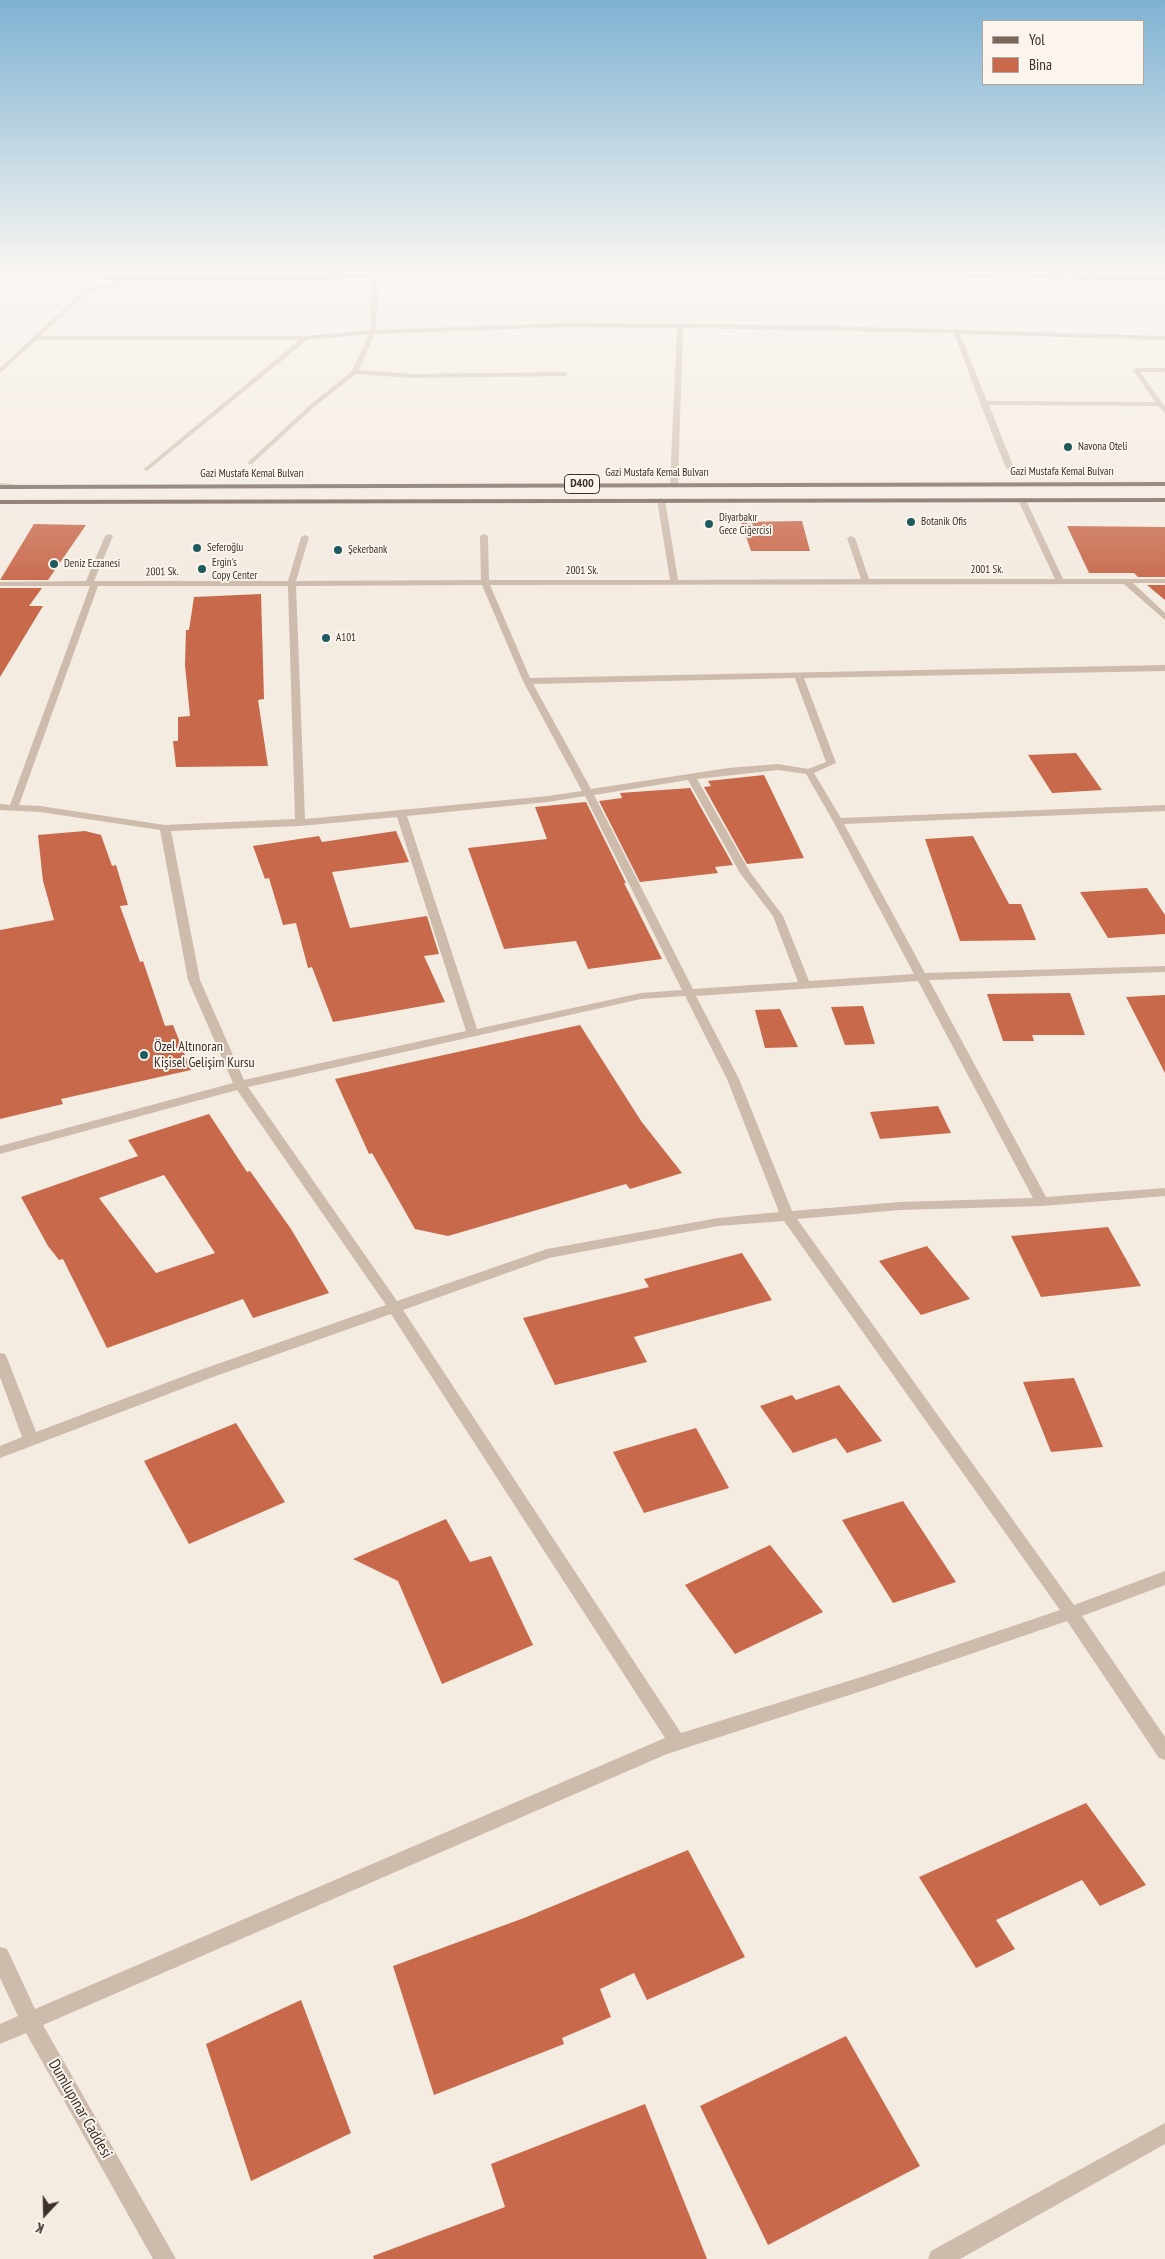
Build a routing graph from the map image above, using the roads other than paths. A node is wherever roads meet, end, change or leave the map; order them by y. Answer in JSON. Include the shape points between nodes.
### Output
{"nodes":[{"id":1,"x":256,"y":378,"type":"edge"},
{"id":2,"x":347,"y":378,"type":"edge"},
{"id":3,"x":678,"y":378,"type":"edge"},
{"id":4,"x":974,"y":378,"type":"edge"},
{"id":5,"x":1142,"y":378,"type":"edge"},
{"id":6,"x":983,"y":402,"type":"junction"},
{"id":7,"x":1159,"y":404,"type":"junction"},
{"id":8,"x":1165,"y":412,"type":"edge"},
{"id":9,"x":250,"y":463,"type":"dead end"},
{"id":10,"x":1010,"y":468,"type":"dead end"},
{"id":11,"x":147,"y":469,"type":"dead end"},
{"id":12,"x":674,"y":484,"type":"junction"},
{"id":13,"x":1165,"y":484,"type":"edge"},
{"id":14,"x":0,"y":486,"type":"edge"},
{"id":15,"x":661,"y":500,"type":"junction"},
{"id":16,"x":1022,"y":500,"type":"junction"},
{"id":17,"x":1165,"y":500,"type":"edge"},
{"id":18,"x":0,"y":502,"type":"edge"},
{"id":19,"x":109,"y":536,"type":"dead end"},
{"id":20,"x":484,"y":536,"type":"dead end"},
{"id":21,"x":305,"y":538,"type":"dead end"},
{"id":22,"x":851,"y":538,"type":"dead end"},
{"id":23,"x":674,"y":581,"type":"junction"},
{"id":24,"x":1060,"y":581,"type":"junction"},
{"id":25,"x":1165,"y":581,"type":"edge"},
{"id":26,"x":292,"y":582,"type":"junction"},
{"id":27,"x":866,"y":582,"type":"junction"},
{"id":28,"x":1126,"y":582,"type":"junction"},
{"id":29,"x":485,"y":583,"type":"junction"},
{"id":30,"x":0,"y":584,"type":"edge"},
{"id":31,"x":92,"y":584,"type":"junction"},
{"id":32,"x":1165,"y":618,"type":"edge"},
{"id":33,"x":1165,"y":668,"type":"edge"},
{"id":34,"x":799,"y":676,"type":"junction"},
{"id":35,"x":527,"y":681,"type":"junction"},
{"id":36,"x":809,"y":772,"type":"junction"},
{"id":37,"x":691,"y":776,"type":"junction"},
{"id":38,"x":588,"y":792,"type":"junction"},
{"id":39,"x":14,"y":806,"type":"junction"},
{"id":40,"x":0,"y":807,"type":"edge"},
{"id":41,"x":1165,"y":808,"type":"edge"},
{"id":42,"x":401,"y":814,"type":"junction"},
{"id":43,"x":838,"y":821,"type":"junction"},
{"id":44,"x":300,"y":822,"type":"junction"},
{"id":45,"x":165,"y":828,"type":"junction"},
{"id":46,"x":1165,"y":969,"type":"edge"},
{"id":47,"x":921,"y":977,"type":"junction"},
{"id":48,"x":805,"y":985,"type":"junction"},
{"id":49,"x":689,"y":992,"type":"junction"},
{"id":50,"x":472,"y":1033,"type":"junction"},
{"id":51,"x":240,"y":1085,"type":"junction"},
{"id":52,"x":0,"y":1150,"type":"edge"},
{"id":53,"x":1165,"y":1192,"type":"edge"},
{"id":54,"x":1042,"y":1202,"type":"junction"},
{"id":55,"x":786,"y":1216,"type":"junction"},
{"id":56,"x":394,"y":1308,"type":"junction"},
{"id":57,"x":0,"y":1358,"type":"edge"},
{"id":58,"x":31,"y":1440,"type":"junction"},
{"id":59,"x":0,"y":1452,"type":"edge"},
{"id":60,"x":1165,"y":1578,"type":"edge"},
{"id":61,"x":1071,"y":1613,"type":"junction"},
{"id":62,"x":678,"y":1743,"type":"junction"},
{"id":63,"x":1165,"y":1752,"type":"edge"},
{"id":64,"x":0,"y":1956,"type":"edge"},
{"id":65,"x":30,"y":2021,"type":"junction"},
{"id":66,"x":0,"y":2034,"type":"edge"},
{"id":67,"x":1165,"y":2133,"type":"edge"},
{"id":68,"x":165,"y":2259,"type":"edge"},
{"id":69,"x":939,"y":2259,"type":"edge"}],
"edges":[{"from":1,"to":11,"type":"street"},
{"from":2,"to":9,"type":"street"},
{"from":3,"to":12,"type":"street"},
{"from":4,"to":6,"type":"street"},
{"from":5,"to":7,"type":"street"},
{"from":6,"to":7,"type":"street"},
{"from":6,"to":10,"type":"street"},
{"from":7,"to":8,"type":"street"},
{"from":12,"to":13,"type":"highway","name":"Gazi Mustafa Kemal Bulvarı","number":"D400"},
{"from":12,"to":14,"type":"highway","name":"Gazi Mustafa Kemal Bulvarı","number":"D400"},
{"from":15,"to":16,"type":"highway","name":"Gazi Mustafa Kemal Bulvarı","number":"D400"},
{"from":15,"to":18,"type":"highway","name":"Gazi Mustafa Kemal Bulvarı","number":"D400"},
{"from":15,"to":23,"type":"street"},
{"from":16,"to":17,"type":"highway","name":"Gazi Mustafa Kemal Bulvarı","number":"D400"},
{"from":16,"to":24,"type":"street"},
{"from":19,"to":31,"type":"street"},
{"from":20,"to":29,"type":"street"},
{"from":21,"to":26,"type":"street"},
{"from":22,"to":27,"type":"street"},
{"from":23,"to":27,"type":"street","name":"2001 Sk."},
{"from":23,"to":29,"type":"street","name":"2001 Sk."},
{"from":24,"to":27,"type":"street","name":"2001 Sk."},
{"from":24,"to":28,"type":"street","name":"2001 Sk."},
{"from":25,"to":28,"type":"street","name":"2001 Sk."},
{"from":26,"to":29,"type":"street","name":"2001 Sk."},
{"from":26,"to":31,"type":"street","name":"2001 Sk."},
{"from":26,"to":44,"type":"street"},
{"from":28,"to":32,"type":"street"},
{"from":29,"to":35,"type":"street"},
{"from":30,"to":31,"type":"street","name":"2001 Sk."},
{"from":31,"to":39,"type":"street"},
{"from":33,"to":34,"type":"street"},
{"from":34,"to":35,"type":"street"},
{"from":34,"to":36,"type":"street","via":[[831,763]]},
{"from":35,"to":38,"type":"street"},
{"from":36,"to":37,"type":"street","via":[[778,767]]},
{"from":36,"to":43,"type":"street"},
{"from":37,"to":38,"type":"street"},
{"from":37,"to":48,"type":"street","via":[[745,873],[778,916]]},
{"from":38,"to":42,"type":"street"},
{"from":38,"to":49,"type":"street"},
{"from":39,"to":40,"type":"street"},
{"from":39,"to":45,"type":"street"},
{"from":41,"to":43,"type":"street"},
{"from":42,"to":44,"type":"street"},
{"from":42,"to":50,"type":"street"},
{"from":43,"to":47,"type":"street"},
{"from":44,"to":45,"type":"street"},
{"from":45,"to":51,"type":"street","via":[[194,980]]},
{"from":46,"to":47,"type":"street"},
{"from":47,"to":48,"type":"street"},
{"from":47,"to":54,"type":"street"},
{"from":48,"to":49,"type":"street"},
{"from":49,"to":50,"type":"street","via":[[641,996]]},
{"from":49,"to":55,"type":"street","via":[[732,1079]]},
{"from":50,"to":51,"type":"street"},
{"from":51,"to":52,"type":"street"},
{"from":51,"to":56,"type":"street"},
{"from":53,"to":54,"type":"street"},
{"from":54,"to":55,"type":"street","via":[[900,1206]]},
{"from":55,"to":56,"type":"street","via":[[718,1222],[547,1254]]},
{"from":55,"to":61,"type":"street"},
{"from":56,"to":58,"type":"street"},
{"from":56,"to":62,"type":"street"},
{"from":57,"to":58,"type":"street"},
{"from":58,"to":59,"type":"street"},
{"from":60,"to":61,"type":"street"},
{"from":61,"to":62,"type":"street"},
{"from":61,"to":63,"type":"street"},
{"from":62,"to":65,"type":"street"},
{"from":64,"to":65,"type":"street","name":"Dumlupınar Caddesi"},
{"from":65,"to":66,"type":"street"},
{"from":65,"to":68,"type":"street","name":"Dumlupınar Caddesi"},
{"from":67,"to":69,"type":"street"}]}
